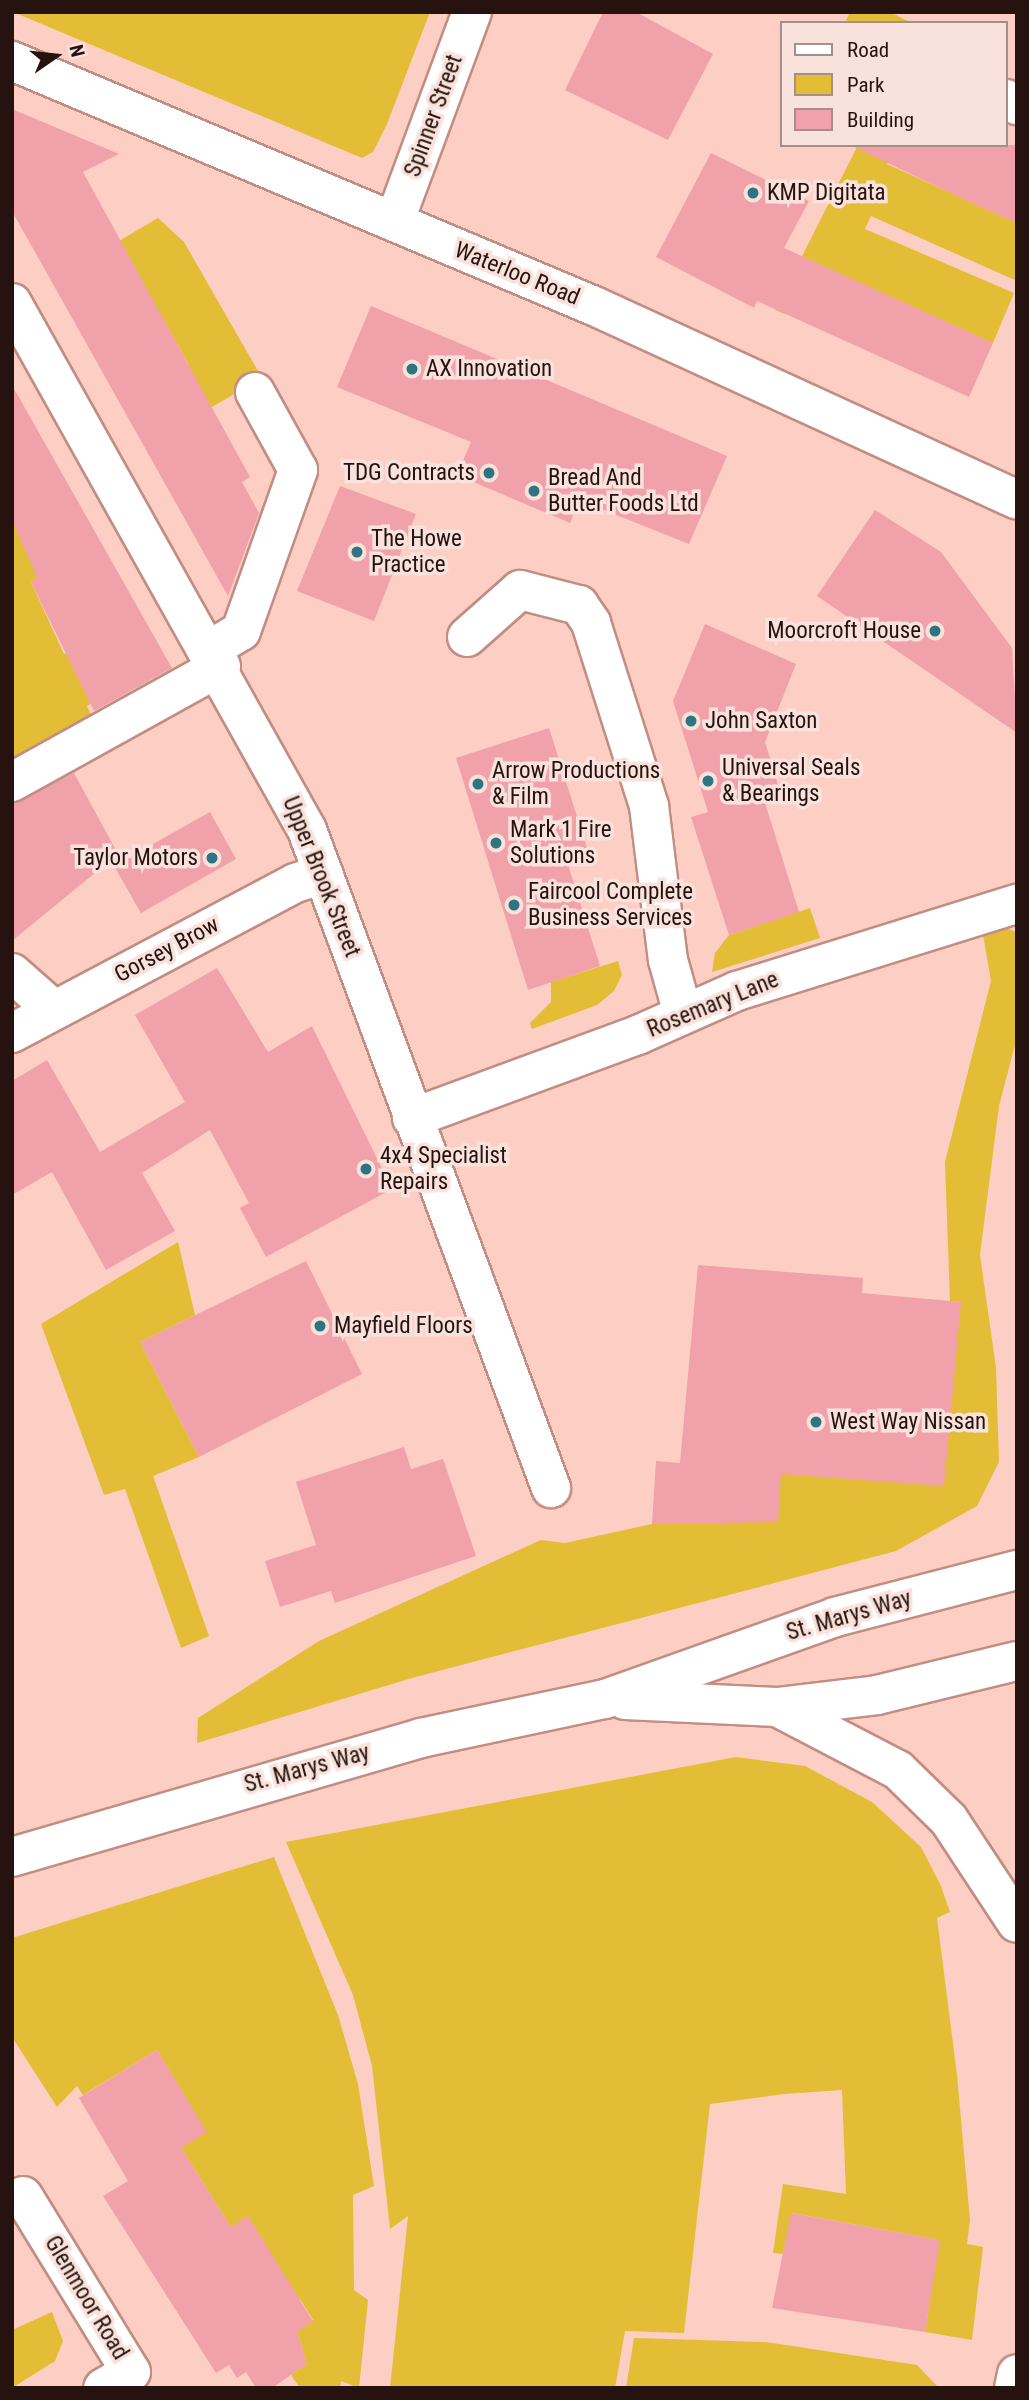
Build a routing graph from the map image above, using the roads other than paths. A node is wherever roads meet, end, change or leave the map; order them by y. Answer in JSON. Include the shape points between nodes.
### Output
{"nodes":[{"id":1,"x":472,"y":12,"type":"edge"},
{"id":2,"x":12,"y":61,"type":"edge"},
{"id":3,"x":396,"y":220,"type":"junction"},
{"id":4,"x":12,"y":303,"type":"edge"},
{"id":5,"x":24,"y":351,"type":"edge"},
{"id":6,"x":255,"y":392,"type":"dead end"},
{"id":7,"x":1003,"y":494,"type":"edge"},
{"id":8,"x":1017,"y":531,"type":"edge"},
{"id":9,"x":467,"y":637,"type":"dead end"},
{"id":10,"x":216,"y":658,"type":"junction"},
{"id":11,"x":12,"y":782,"type":"edge"},
{"id":12,"x":324,"y":874,"type":"junction"},
{"id":13,"x":1017,"y":904,"type":"edge"},
{"id":14,"x":12,"y":973,"type":"edge"},
{"id":15,"x":54,"y":1010,"type":"junction"},
{"id":16,"x":683,"y":1014,"type":"junction"},
{"id":17,"x":12,"y":1034,"type":"edge"},
{"id":18,"x":412,"y":1118,"type":"junction"},
{"id":19,"x":551,"y":1489,"type":"dead end"},
{"id":20,"x":1017,"y":1570,"type":"edge"},
{"id":21,"x":1017,"y":1661,"type":"edge"},
{"id":22,"x":606,"y":1699,"type":"junction"},
{"id":23,"x":777,"y":1707,"type":"junction"},
{"id":24,"x":12,"y":1857,"type":"edge"},
{"id":25,"x":1017,"y":1923,"type":"edge"},
{"id":26,"x":23,"y":2196,"type":"dead end"},
{"id":27,"x":1017,"y":2374,"type":"edge"},
{"id":28,"x":103,"y":2388,"type":"edge"},
{"id":29,"x":1014,"y":2388,"type":"edge"}],
"edges":[{"from":1,"to":3,"type":"main road","name":"Spinner Street"},
{"from":2,"to":3,"type":"main road","name":"Waterloo Road"},
{"from":3,"to":7,"type":"main road","name":"Waterloo Road","via":[[738,369]]},
{"from":4,"to":5,"type":"main road","name":"Upper Brook Street"},
{"from":5,"to":10,"type":"main road","name":"Upper Brook Street"},
{"from":6,"to":10,"type":"main road","via":[[298,470],[241,631]]},
{"from":7,"to":8,"type":"main road"},
{"from":9,"to":16,"type":"main road","via":[[520,590],[579,605],[591,623],[649,806],[668,960]]},
{"from":10,"to":11,"type":"main road"},
{"from":10,"to":12,"type":"main road","name":"Upper Brook Street"},
{"from":12,"to":15,"type":"main road","name":"Gorsey Brow","via":[[295,883]]},
{"from":12,"to":18,"type":"main road","name":"Upper Brook Street"},
{"from":13,"to":16,"type":"main road","name":"Rosemary Lane","via":[[903,936]]},
{"from":14,"to":15,"type":"main road"},
{"from":15,"to":17,"type":"main road","name":"Gorsey Brow"},
{"from":16,"to":18,"type":"main road","name":"Rosemary Lane"},
{"from":18,"to":19,"type":"main road","name":"Upper Brook Street"},
{"from":20,"to":22,"type":"main road","name":"St. Marys Way","via":[[835,1617]]},
{"from":21,"to":23,"type":"main road","name":"St. Marys Way","via":[[877,1695]]},
{"from":22,"to":23,"type":"main road","name":"St. Marys Way"},
{"from":22,"to":24,"type":"main road","name":"St. Marys Way","via":[[421,1738]]},
{"from":23,"to":25,"type":"main road","via":[[898,1770],[949,1820]]},
{"from":26,"to":28,"type":"main road","name":"Glenmoor Road","via":[[131,2372]]},
{"from":27,"to":29,"type":"main road"}]}
